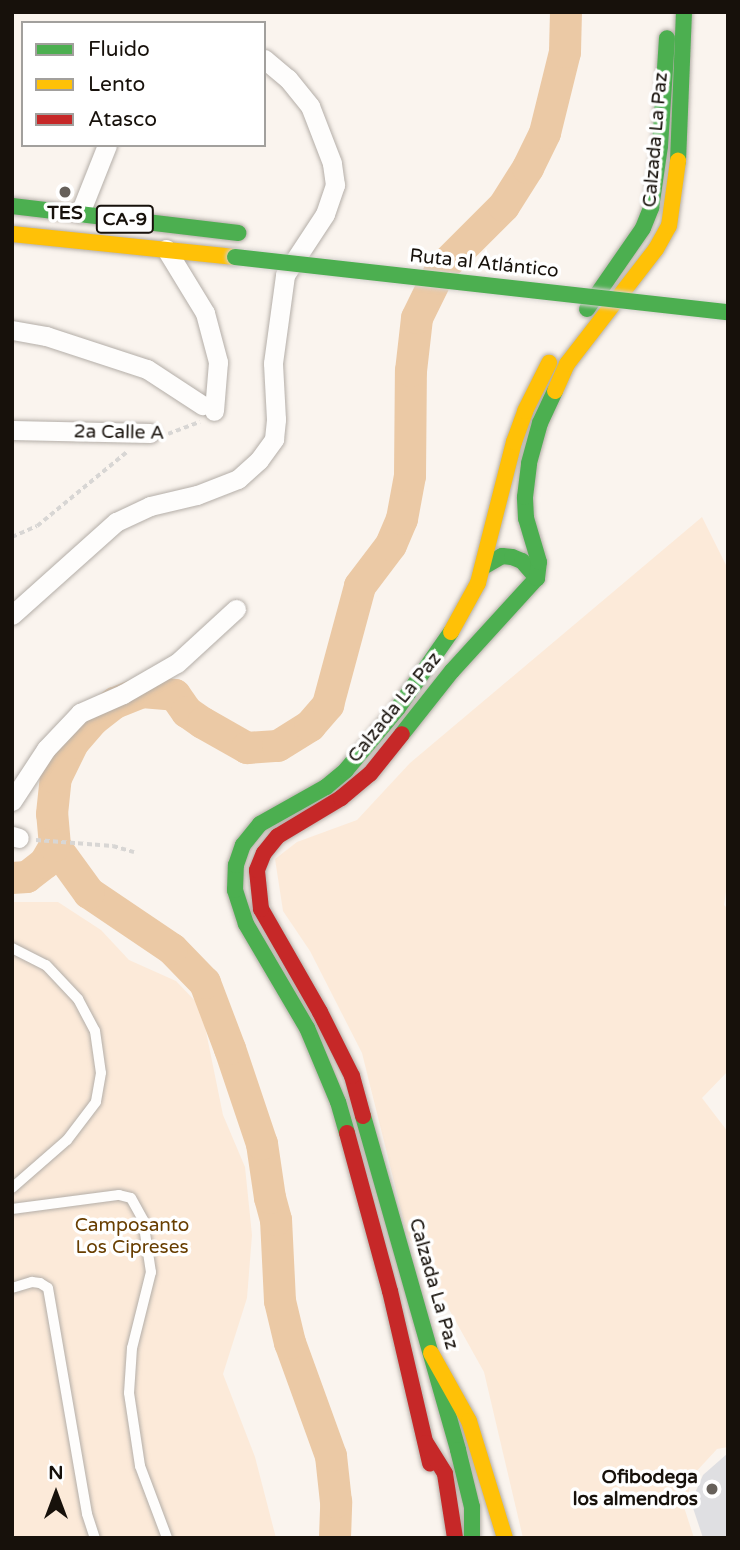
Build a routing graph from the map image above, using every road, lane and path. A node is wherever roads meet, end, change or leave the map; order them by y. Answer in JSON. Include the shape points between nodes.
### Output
{"nodes":[{"id":1,"x":684,"y":12,"type":"edge"},
{"id":2,"x":667,"y":22,"type":"dead end"},
{"id":3,"x":266,"y":61,"type":"edge"},
{"id":4,"x":106,"y":147,"type":"edge"},
{"id":5,"x":12,"y":206,"type":"edge"},
{"id":6,"x":80,"y":213,"type":"junction"},
{"id":7,"x":12,"y":234,"type":"edge"},
{"id":8,"x":245,"y":234,"type":"dead end"},
{"id":9,"x":293,"y":239,"type":"dead end"},
{"id":10,"x":320,"y":242,"type":"dead end"},
{"id":11,"x":166,"y":250,"type":"junction"},
{"id":12,"x":592,"y":274,"type":"dead end"},
{"id":13,"x":646,"y":281,"type":"dead end"},
{"id":14,"x":728,"y":312,"type":"edge"},
{"id":15,"x":12,"y":330,"type":"edge"},
{"id":16,"x":208,"y":408,"type":"junction"},
{"id":17,"x":12,"y":430,"type":"edge"},
{"id":18,"x":150,"y":433,"type":"junction"},
{"id":19,"x":12,"y":537,"type":"edge"},
{"id":20,"x":483,"y":567,"type":"junction"},
{"id":21,"x":537,"y":578,"type":"junction"},
{"id":22,"x":236,"y":609,"type":"dead end"},
{"id":23,"x":12,"y":615,"type":"edge"},
{"id":24,"x":12,"y":801,"type":"edge"},
{"id":25,"x":16,"y":837,"type":"edge"},
{"id":26,"x":134,"y":852,"type":"dead end"},
{"id":27,"x":12,"y":948,"type":"edge"},
{"id":28,"x":12,"y":1188,"type":"edge"},
{"id":29,"x":12,"y":1209,"type":"edge"},
{"id":30,"x":12,"y":1287,"type":"edge"},
{"id":31,"x":431,"y":1353,"type":"junction"},
{"id":32,"x":426,"y":1443,"type":"junction"},
{"id":33,"x":436,"y":1530,"type":"dead end"},
{"id":34,"x":95,"y":1538,"type":"edge"},
{"id":35,"x":167,"y":1538,"type":"edge"},
{"id":36,"x":456,"y":1538,"type":"edge"},
{"id":37,"x":472,"y":1538,"type":"edge"},
{"id":38,"x":505,"y":1538,"type":"edge"}],
"edges":[{"from":1,"to":21,"type":"main road","name":"Calzada La Paz","via":[[680,143],[669,226],[656,250],[567,364],[540,423],[525,497],[539,562]]},
{"from":2,"to":20,"type":"main road","name":"Calzada La Paz","via":[[660,146],[648,218],[541,376],[514,442]]},
{"from":3,"to":23,"type":"street","via":[[310,106],[332,163],[335,185],[325,214],[285,275],[273,363],[274,439],[238,478],[197,495],[150,506],[116,522]]},
{"from":4,"to":6,"type":"street"},
{"from":5,"to":6,"type":"main road","number":"CA-9"},
{"from":6,"to":8,"type":"main road","number":"CA-9"},
{"from":7,"to":11,"type":"main road","number":"CA-9"},
{"from":9,"to":10,"type":"main road"},
{"from":11,"to":14,"type":"main road","name":"Ruta al Atlántico","number":"CA-9","bridge":true},
{"from":11,"to":16,"type":"street","via":[[205,313],[218,362]]},
{"from":12,"to":13,"type":"main road"},
{"from":15,"to":16,"type":"street","via":[[46,336],[147,369]]},
{"from":16,"to":18,"type":"path","name":"2a Calle A","via":[[176,433]]},
{"from":17,"to":18,"type":"street","name":"2a Calle A"},
{"from":18,"to":19,"type":"path","via":[[37,526]]},
{"from":20,"to":21,"type":"main road","via":[[502,556],[512,557]]},
{"from":20,"to":32,"type":"main road","name":"Calzada La Paz","via":[[462,617],[398,708],[336,779],[260,824],[240,851],[235,873],[235,890],[246,924],[307,1028],[330,1079],[370,1216]]},
{"from":21,"to":31,"type":"main road","name":"Calzada La Paz","via":[[452,671],[370,774],[341,798],[278,836],[257,870],[261,909],[352,1076]]},
{"from":22,"to":24,"type":"street","via":[[177,663],[80,713],[46,749]]},
{"from":25,"to":26,"type":"path"},
{"from":27,"to":28,"type":"lane","via":[[46,965],[78,999],[95,1031],[101,1073],[96,1102],[67,1140]]},
{"from":29,"to":35,"type":"lane","via":[[118,1195],[131,1198],[143,1220],[151,1272],[132,1348],[129,1393],[140,1466]]},
{"from":30,"to":34,"type":"lane","via":[[40,1283],[48,1288]]},
{"from":31,"to":37,"type":"main road","name":"Calzada La Paz","via":[[472,1507]]},
{"from":31,"to":38,"type":"main road","via":[[470,1421]]},
{"from":32,"to":33,"type":"main road","name":"Calzada La Paz"},
{"from":32,"to":36,"type":"main road","via":[[446,1474]]}]}
